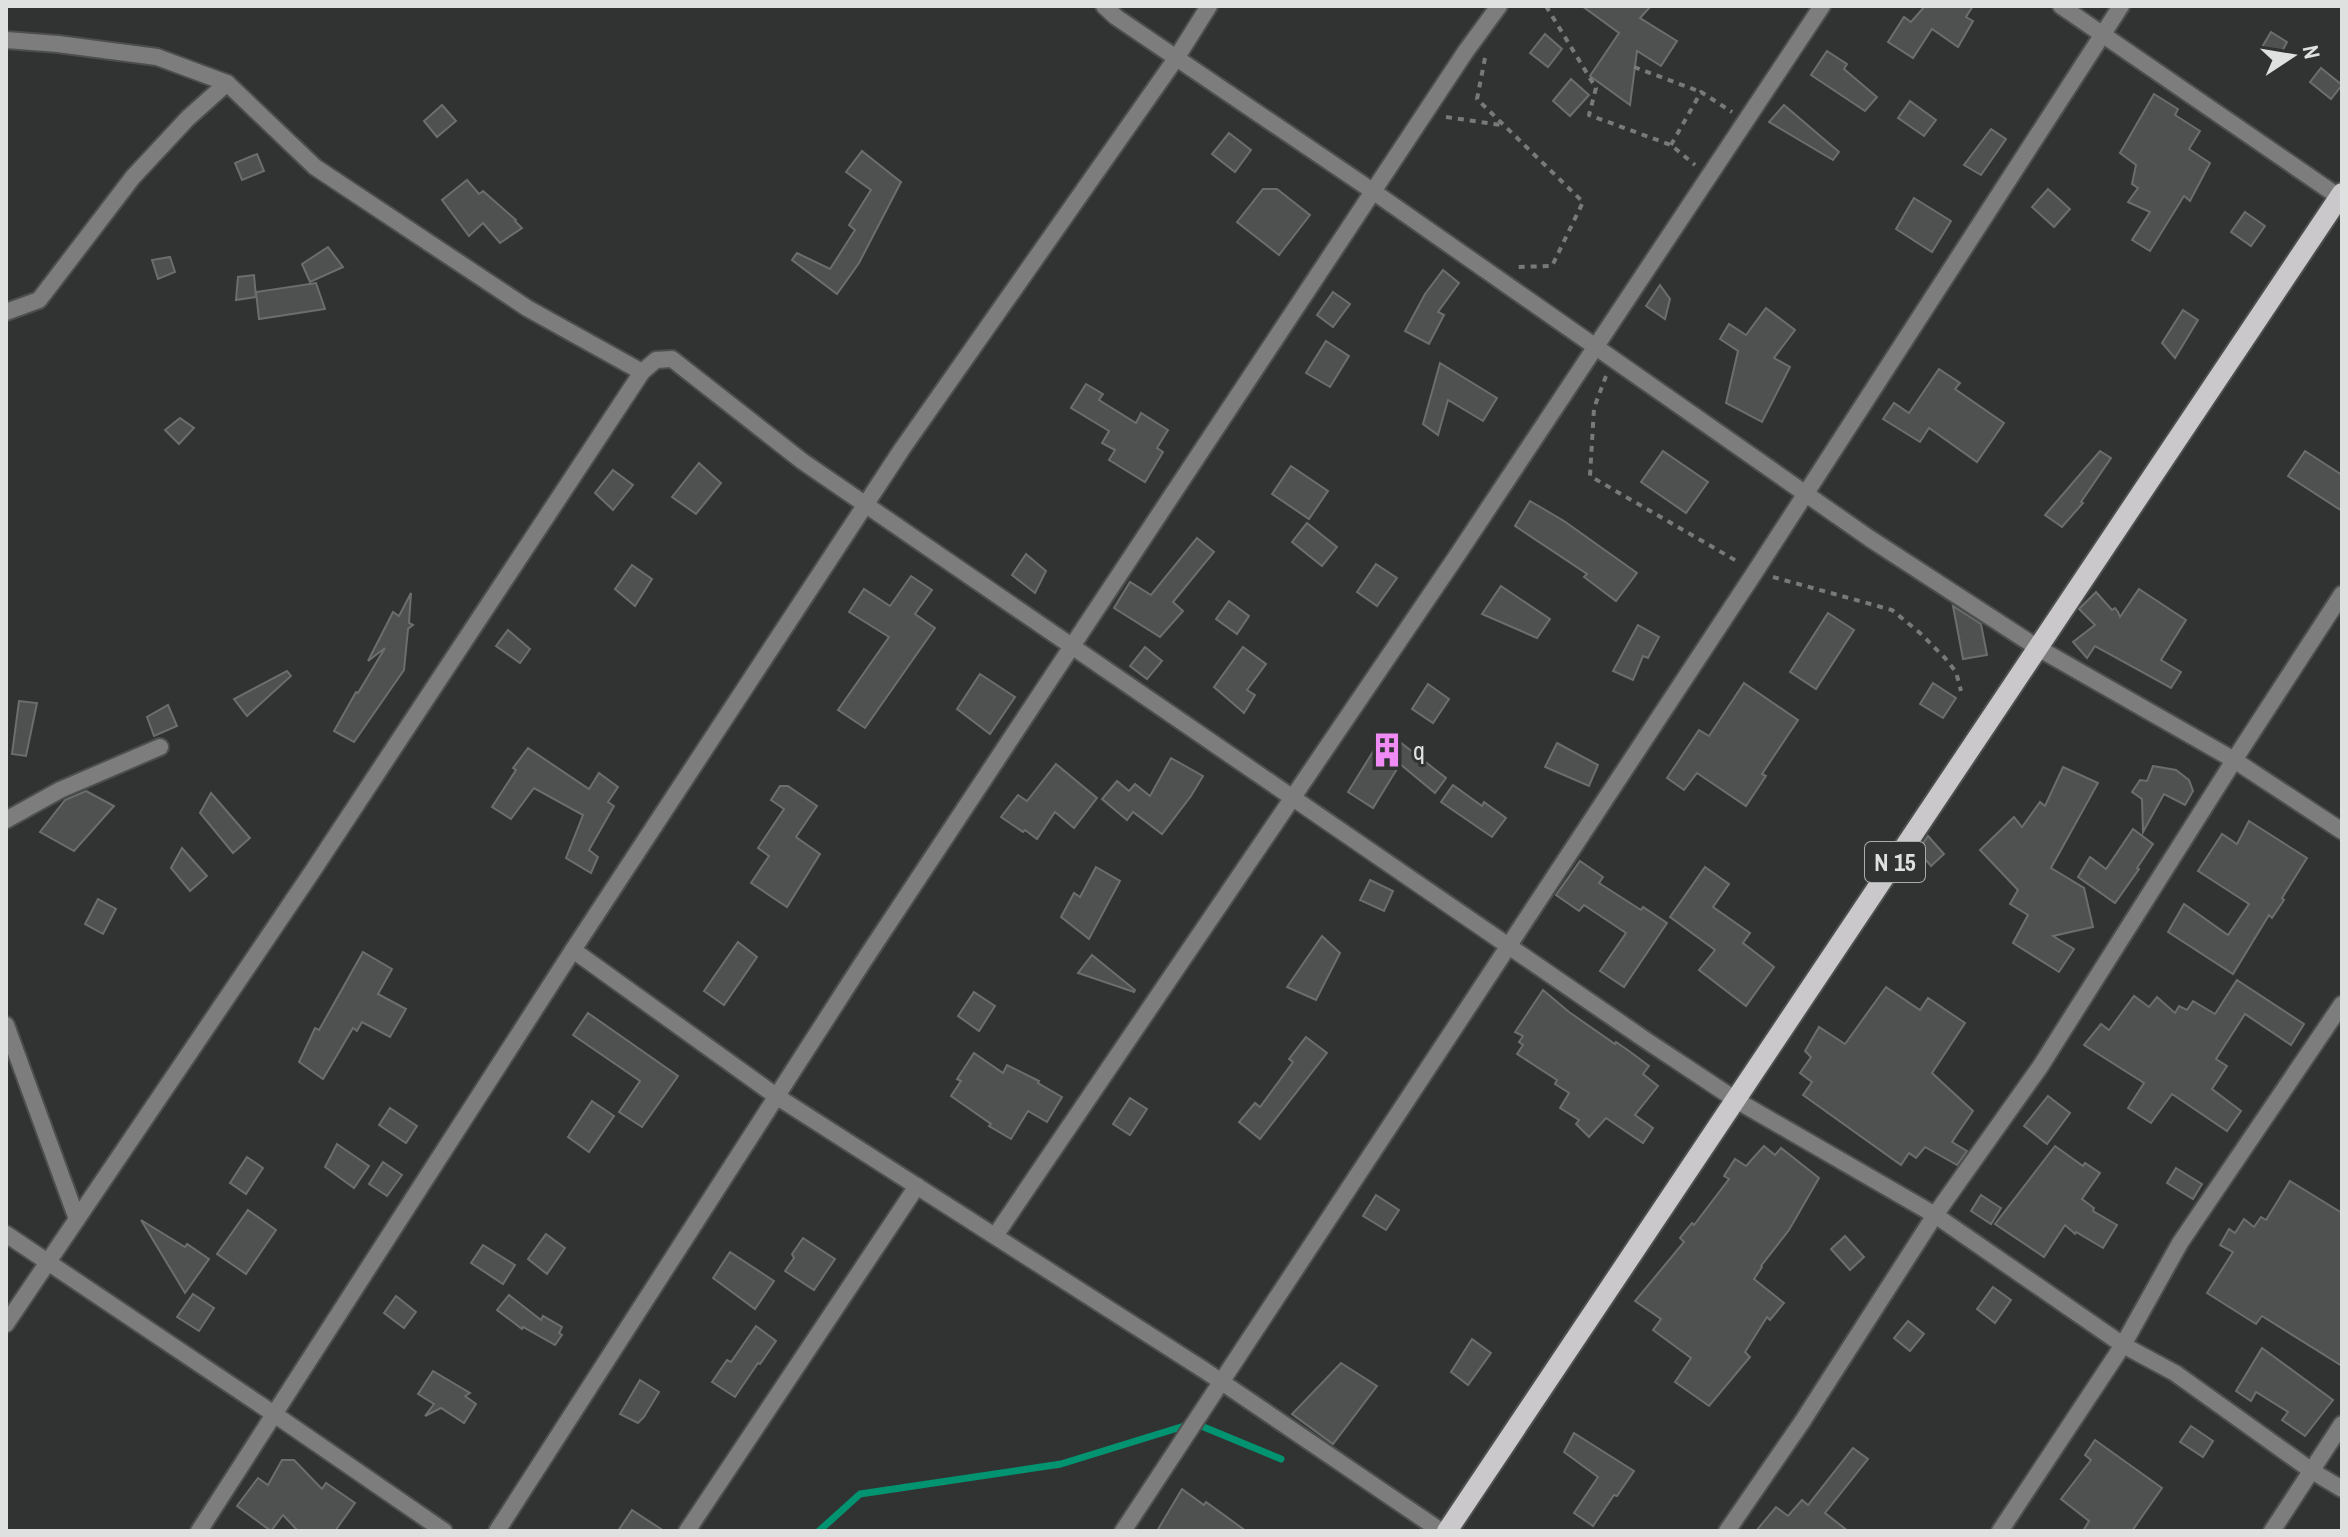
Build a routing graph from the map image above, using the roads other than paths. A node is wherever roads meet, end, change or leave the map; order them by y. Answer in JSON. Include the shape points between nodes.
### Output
{"nodes":[{"id":1,"x":1104,"y":6,"type":"edge"},
{"id":2,"x":1209,"y":6,"type":"edge"},
{"id":3,"x":1499,"y":6,"type":"edge"},
{"id":4,"x":1822,"y":6,"type":"edge"},
{"id":5,"x":2061,"y":6,"type":"edge"},
{"id":6,"x":2121,"y":6,"type":"edge"},
{"id":7,"x":2102,"y":34,"type":"junction"},
{"id":8,"x":6,"y":40,"type":"edge"},
{"id":9,"x":1177,"y":57,"type":"junction"},
{"id":10,"x":227,"y":83,"type":"junction"},
{"id":11,"x":1374,"y":192,"type":"junction"},
{"id":12,"x":2341,"y":196,"type":"edge"},
{"id":13,"x":6,"y":312,"type":"edge"},
{"id":14,"x":1596,"y":347,"type":"junction"},
{"id":15,"x":642,"y":372,"type":"junction"},
{"id":16,"x":1806,"y":493,"type":"junction"},
{"id":17,"x":865,"y":504,"type":"junction"},
{"id":18,"x":2342,"y":594,"type":"edge"},
{"id":19,"x":1072,"y":646,"type":"junction"},
{"id":20,"x":2038,"y":648,"type":"junction"},
{"id":21,"x":160,"y":747,"type":"dead end"},
{"id":22,"x":2234,"y":760,"type":"junction"},
{"id":23,"x":1293,"y":798,"type":"junction"},
{"id":24,"x":6,"y":820,"type":"edge"},
{"id":25,"x":2342,"y":831,"type":"edge"},
{"id":26,"x":1508,"y":946,"type":"junction"},
{"id":27,"x":573,"y":950,"type":"junction"},
{"id":28,"x":2342,"y":1004,"type":"edge"},
{"id":29,"x":6,"y":1025,"type":"edge"},
{"id":30,"x":776,"y":1096,"type":"junction"},
{"id":31,"x":1736,"y":1100,"type":"junction"},
{"id":32,"x":917,"y":1186,"type":"junction"},
{"id":33,"x":1935,"y":1215,"type":"junction"},
{"id":34,"x":77,"y":1219,"type":"junction"},
{"id":35,"x":6,"y":1234,"type":"edge"},
{"id":36,"x":995,"y":1236,"type":"junction"},
{"id":37,"x":48,"y":1263,"type":"junction"},
{"id":38,"x":6,"y":1324,"type":"edge"},
{"id":39,"x":2123,"y":1345,"type":"junction"},
{"id":40,"x":1221,"y":1382,"type":"junction"},
{"id":41,"x":274,"y":1414,"type":"junction"},
{"id":42,"x":2342,"y":1424,"type":"edge"},
{"id":43,"x":2312,"y":1471,"type":"junction"},
{"id":44,"x":2342,"y":1489,"type":"edge"},
{"id":45,"x":199,"y":1531,"type":"edge"},
{"id":46,"x":444,"y":1531,"type":"edge"},
{"id":47,"x":497,"y":1531,"type":"edge"},
{"id":48,"x":687,"y":1531,"type":"edge"},
{"id":49,"x":1123,"y":1531,"type":"edge"},
{"id":50,"x":1441,"y":1531,"type":"edge"},
{"id":51,"x":1447,"y":1531,"type":"edge"},
{"id":52,"x":1727,"y":1531,"type":"edge"},
{"id":53,"x":2000,"y":1531,"type":"edge"},
{"id":54,"x":2272,"y":1531,"type":"edge"}],
"edges":[{"from":1,"to":9,"type":"street"},
{"from":2,"to":9,"type":"street"},
{"from":3,"to":11,"type":"street"},
{"from":4,"to":14,"type":"street"},
{"from":5,"to":7,"type":"street"},
{"from":6,"to":7,"type":"street"},
{"from":7,"to":12,"type":"street"},
{"from":7,"to":16,"type":"street"},
{"from":8,"to":10,"type":"street","via":[[157,57]]},
{"from":9,"to":11,"type":"street"},
{"from":9,"to":17,"type":"street"},
{"from":10,"to":13,"type":"street","via":[[133,177],[39,300]]},
{"from":10,"to":15,"type":"street","via":[[315,167],[527,308]]},
{"from":11,"to":14,"type":"street"},
{"from":11,"to":19,"type":"street"},
{"from":12,"to":20,"type":"main road","number":"N 15"},
{"from":14,"to":16,"type":"street"},
{"from":14,"to":23,"type":"street"},
{"from":15,"to":17,"type":"street","via":[[656,360],[672,359]]},
{"from":15,"to":34,"type":"street"},
{"from":16,"to":20,"type":"street"},
{"from":16,"to":26,"type":"street"},
{"from":17,"to":19,"type":"street"},
{"from":17,"to":27,"type":"street"},
{"from":18,"to":22,"type":"street"},
{"from":19,"to":23,"type":"street"},
{"from":19,"to":30,"type":"street"},
{"from":20,"to":22,"type":"street"},
{"from":20,"to":31,"type":"main road","number":"N 15"},
{"from":21,"to":24,"type":"street"},
{"from":22,"to":25,"type":"street"},
{"from":22,"to":33,"type":"street","via":[[2040,1067]]},
{"from":23,"to":26,"type":"street"},
{"from":23,"to":36,"type":"street"},
{"from":26,"to":31,"type":"street"},
{"from":26,"to":40,"type":"street"},
{"from":27,"to":30,"type":"street"},
{"from":27,"to":41,"type":"street"},
{"from":28,"to":39,"type":"street","via":[[2180,1243]]},
{"from":29,"to":34,"type":"street"},
{"from":30,"to":32,"type":"street"},
{"from":30,"to":47,"type":"street"},
{"from":31,"to":33,"type":"street"},
{"from":31,"to":51,"type":"main road","number":"N 15"},
{"from":32,"to":36,"type":"street"},
{"from":32,"to":48,"type":"street"},
{"from":33,"to":39,"type":"street"},
{"from":33,"to":52,"type":"street"},
{"from":34,"to":37,"type":"street"},
{"from":35,"to":37,"type":"street"},
{"from":36,"to":40,"type":"street"},
{"from":37,"to":38,"type":"street"},
{"from":37,"to":41,"type":"street"},
{"from":39,"to":43,"type":"street","via":[[2175,1373]]},
{"from":39,"to":53,"type":"street"},
{"from":40,"to":49,"type":"street"},
{"from":40,"to":50,"type":"street"},
{"from":41,"to":45,"type":"street"},
{"from":41,"to":46,"type":"street"},
{"from":42,"to":43,"type":"street"},
{"from":43,"to":44,"type":"street"},
{"from":43,"to":54,"type":"street"}]}
